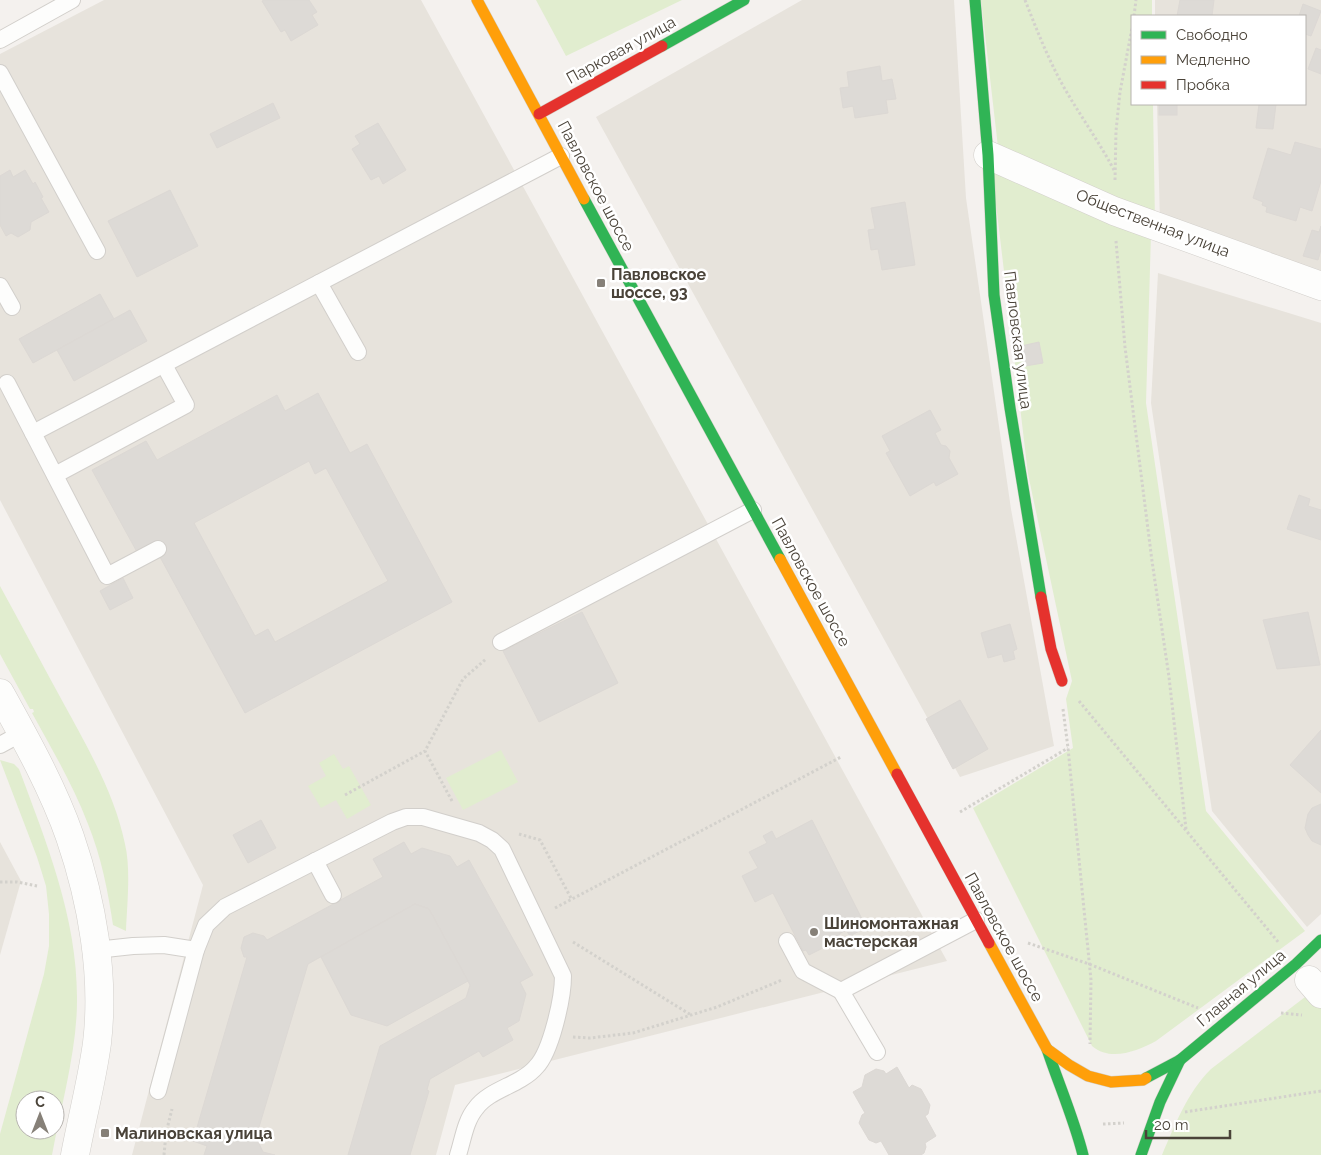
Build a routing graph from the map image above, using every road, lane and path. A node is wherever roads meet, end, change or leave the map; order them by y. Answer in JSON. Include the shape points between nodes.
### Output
{"nodes":[{"id":1,"x":72,"y":0,"type":"edge"},
{"id":2,"x":477,"y":0,"type":"edge"},
{"id":3,"x":744,"y":0,"type":"edge"},
{"id":4,"x":975,"y":0,"type":"edge"},
{"id":5,"x":1025,"y":0,"type":"edge"},
{"id":6,"x":1136,"y":0,"type":"edge"},
{"id":7,"x":1134,"y":15,"type":"edge"},
{"id":8,"x":1131,"y":33,"type":"edge"},
{"id":9,"x":0,"y":40,"type":"edge"},
{"id":10,"x":0,"y":73,"type":"edge"},
{"id":11,"x":539,"y":114,"type":"junction"},
{"id":12,"x":988,"y":155,"type":"junction"},
{"id":13,"x":561,"y":156,"type":"junction"},
{"id":14,"x":1115,"y":173,"type":"junction"},
{"id":15,"x":1114,"y":212,"type":"junction"},
{"id":16,"x":97,"y":251,"type":"dead end"},
{"id":17,"x":319,"y":283,"type":"junction"},
{"id":18,"x":0,"y":286,"type":"edge"},
{"id":19,"x":1321,"y":286,"type":"edge"},
{"id":20,"x":12,"y":307,"type":"dead end"},
{"id":21,"x":358,"y":352,"type":"dead end"},
{"id":22,"x":164,"y":365,"type":"junction"},
{"id":23,"x":7,"y":383,"type":"dead end"},
{"id":24,"x":33,"y":433,"type":"junction"},
{"id":25,"x":54,"y":475,"type":"junction"},
{"id":26,"x":753,"y":510,"type":"junction"},
{"id":27,"x":158,"y":549,"type":"dead end"},
{"id":28,"x":501,"y":642,"type":"joint"},
{"id":29,"x":1062,"y":680,"type":"junction"},
{"id":30,"x":0,"y":693,"type":"edge"},
{"id":31,"x":11,"y":739,"type":"edge"},
{"id":32,"x":1068,"y":748,"type":"junction"},
{"id":33,"x":425,"y":751,"type":"junction"},
{"id":34,"x":841,"y":757,"type":"dead end"},
{"id":35,"x":345,"y":795,"type":"dead end"},
{"id":36,"x":960,"y":812,"type":"dead end"},
{"id":37,"x":459,"y":827,"type":"junction"},
{"id":38,"x":1186,"y":829,"type":"junction"},
{"id":39,"x":315,"y":861,"type":"junction"},
{"id":40,"x":0,"y":882,"type":"edge"},
{"id":41,"x":37,"y":886,"type":"dead end"},
{"id":42,"x":333,"y":895,"type":"dead end"},
{"id":43,"x":536,"y":919,"type":"junction"},
{"id":44,"x":976,"y":920,"type":"junction"},
{"id":45,"x":545,"y":938,"type":"junction"},
{"id":46,"x":1321,"y":940,"type":"edge"},
{"id":47,"x":787,"y":941,"type":"dead end"},
{"id":48,"x":1028,"y":943,"type":"dead end"},
{"id":49,"x":1283,"y":948,"type":"dead end"},
{"id":50,"x":96,"y":950,"type":"junction"},
{"id":51,"x":196,"y":950,"type":"junction"},
{"id":52,"x":1089,"y":964,"type":"junction"},
{"id":53,"x":803,"y":970,"type":"junction"},
{"id":54,"x":841,"y":992,"type":"junction"},
{"id":55,"x":1314,"y":997,"type":"edge"},
{"id":56,"x":1197,"y":1007,"type":"dead end"},
{"id":57,"x":1273,"y":1013,"type":"dead end"},
{"id":58,"x":691,"y":1015,"type":"junction"},
{"id":59,"x":551,"y":1035,"type":"junction"},
{"id":60,"x":1047,"y":1049,"type":"junction"},
{"id":61,"x":1090,"y":1049,"type":"dead end"},
{"id":62,"x":877,"y":1052,"type":"dead end"},
{"id":63,"x":1180,"y":1060,"type":"junction"},
{"id":64,"x":1321,"y":1090,"type":"edge"},
{"id":65,"x":158,"y":1091,"type":"dead end"},
{"id":66,"x":174,"y":1104,"type":"dead end"},
{"id":67,"x":1182,"y":1113,"type":"dead end"},
{"id":68,"x":1132,"y":1122,"type":"dead end"},
{"id":69,"x":1096,"y":1124,"type":"dead end"},
{"id":70,"x":75,"y":1155,"type":"edge"},
{"id":71,"x":164,"y":1155,"type":"edge"},
{"id":72,"x":458,"y":1155,"type":"edge"},
{"id":73,"x":1083,"y":1155,"type":"edge"},
{"id":74,"x":1141,"y":1155,"type":"edge"}],
"edges":[{"from":1,"to":9,"type":"lane"},
{"from":2,"to":11,"type":"main road","name":"Павловское шоссе"},
{"from":3,"to":11,"type":"main road","name":"Парковая улица"},
{"from":4,"to":12,"type":"main road","name":"Павловская улица"},
{"from":5,"to":14,"type":"path","via":[[1061,81],[1100,142]]},
{"from":6,"to":7,"type":"path"},
{"from":8,"to":14,"type":"path","via":[[1120,92]]},
{"from":10,"to":16,"type":"lane"},
{"from":11,"to":13,"type":"main road","name":"Павловское шоссе"},
{"from":12,"to":15,"type":"street","name":"Общественная улица"},
{"from":12,"to":29,"type":"main road","name":"Павловская улица","via":[[994,295],[1042,603],[1051,649]]},
{"from":13,"to":17,"type":"lane"},
{"from":13,"to":26,"type":"main road","name":"Павловское шоссе"},
{"from":14,"to":15,"type":"path"},
{"from":15,"to":19,"type":"street","name":"Общественная улица"},
{"from":15,"to":38,"type":"path","via":[[1125,347]]},
{"from":17,"to":21,"type":"lane"},
{"from":17,"to":22,"type":"lane"},
{"from":18,"to":20,"type":"lane"},
{"from":22,"to":24,"type":"lane"},
{"from":22,"to":25,"type":"lane","via":[[186,404]]},
{"from":23,"to":24,"type":"lane"},
{"from":24,"to":25,"type":"lane"},
{"from":25,"to":27,"type":"lane","via":[[107,576]]},
{"from":26,"to":28,"type":"lane"},
{"from":26,"to":44,"type":"main road","name":"Павловское шоссе"},
{"from":28,"to":33,"type":"path","via":[[463,679]]},
{"from":29,"to":32,"type":"path"},
{"from":29,"to":38,"type":"path"},
{"from":30,"to":31,"type":"street"},
{"from":31,"to":50,"type":"street","via":[[58,808],[70,836],[89,908]]},
{"from":32,"to":36,"type":"path"},
{"from":32,"to":52,"type":"path"},
{"from":33,"to":35,"type":"path"},
{"from":33,"to":37,"type":"path","via":[[457,811]]},
{"from":34,"to":43,"type":"path"},
{"from":37,"to":39,"type":"lane","via":[[423,817],[406,817]]},
{"from":37,"to":43,"type":"lane","via":[[479,833],[502,849]]},
{"from":38,"to":49,"type":"path"},
{"from":39,"to":42,"type":"lane"},
{"from":39,"to":51,"type":"lane","via":[[225,907],[206,925]]},
{"from":40,"to":41,"type":"path"},
{"from":43,"to":45,"type":"lane"},
{"from":44,"to":54,"type":"lane"},
{"from":44,"to":60,"type":"main road","name":"Павловское шоссе"},
{"from":45,"to":58,"type":"path","via":[[566,938]]},
{"from":45,"to":59,"type":"lane","via":[[563,976],[563,993]]},
{"from":46,"to":63,"type":"main road","name":"Главная улица"},
{"from":47,"to":53,"type":"lane"},
{"from":48,"to":52,"type":"path"},
{"from":50,"to":51,"type":"lane","via":[[164,945]]},
{"from":50,"to":70,"type":"street","via":[[99,992],[97,1043]]},
{"from":51,"to":65,"type":"lane"},
{"from":52,"to":56,"type":"path"},
{"from":52,"to":61,"type":"path"},
{"from":53,"to":54,"type":"lane"},
{"from":53,"to":58,"type":"path"},
{"from":54,"to":62,"type":"lane"},
{"from":55,"to":57,"type":"path"},
{"from":58,"to":59,"type":"path","via":[[633,1032],[590,1038]]},
{"from":59,"to":72,"type":"lane","via":[[537,1066],[476,1108]]},
{"from":60,"to":63,"type":"main road","name":"Павловское шоссе","via":[[1088,1076],[1111,1082],[1143,1080]]},
{"from":60,"to":73,"type":"main road"},
{"from":63,"to":74,"type":"main road","via":[[1160,1102]]},
{"from":64,"to":67,"type":"path"},
{"from":66,"to":71,"type":"path"},
{"from":68,"to":69,"type":"path"}]}
